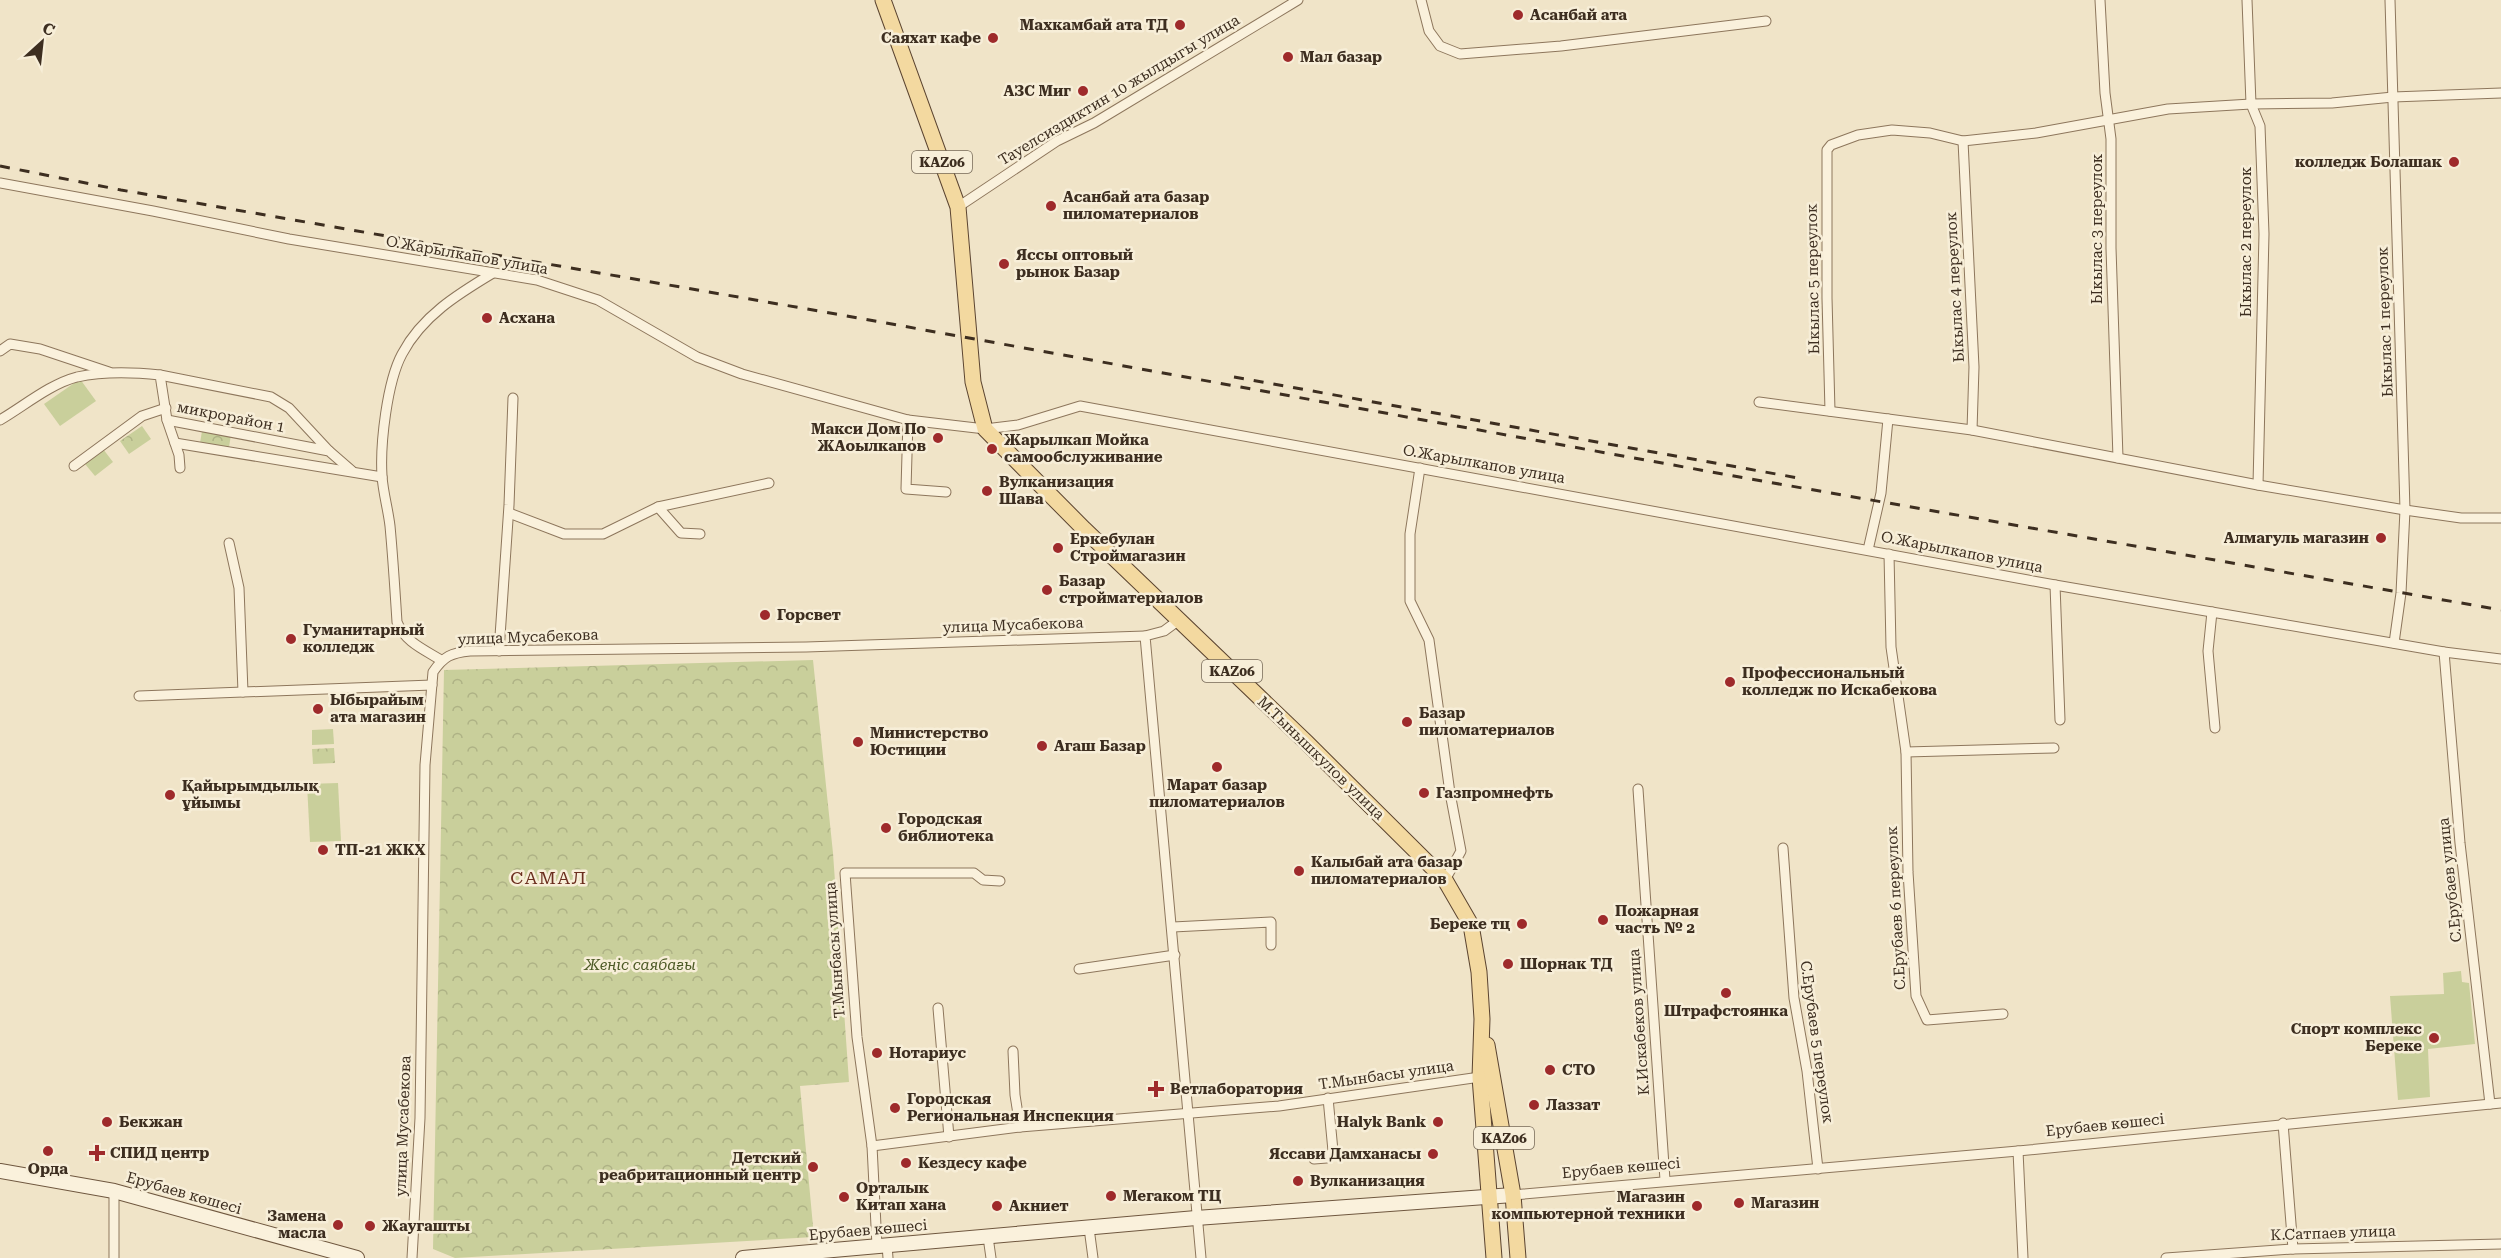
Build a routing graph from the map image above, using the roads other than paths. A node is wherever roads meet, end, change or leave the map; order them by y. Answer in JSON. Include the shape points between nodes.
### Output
{"nodes":[{"id":1,"x":884,"y":0,"type":"edge"},
{"id":2,"x":1298,"y":0,"type":"edge"},
{"id":3,"x":1421,"y":0,"type":"edge"},
{"id":4,"x":2100,"y":0,"type":"edge"},
{"id":5,"x":2247,"y":0,"type":"edge"},
{"id":6,"x":2390,"y":0,"type":"edge"},
{"id":7,"x":1766,"y":21,"type":"dead end"},
{"id":8,"x":2501,"y":93,"type":"edge"},
{"id":9,"x":2394,"y":97,"type":"junction"},
{"id":10,"x":2251,"y":104,"type":"junction"},
{"id":11,"x":2109,"y":118,"type":"junction"},
{"id":12,"x":1963,"y":141,"type":"junction"},
{"id":13,"x":0,"y":183,"type":"edge"},
{"id":14,"x":958,"y":207,"type":"junction"},
{"id":15,"x":493,"y":273,"type":"junction"},
{"id":16,"x":0,"y":351,"type":"edge"},
{"id":17,"x":114,"y":373,"type":"junction"},
{"id":18,"x":160,"y":375,"type":"junction"},
{"id":19,"x":513,"y":398,"type":"dead end"},
{"id":20,"x":1759,"y":402,"type":"dead end"},
{"id":21,"x":166,"y":408,"type":"junction"},
{"id":22,"x":1830,"y":411,"type":"junction"},
{"id":23,"x":1888,"y":419,"type":"junction"},
{"id":24,"x":0,"y":420,"type":"edge"},
{"id":25,"x":167,"y":420,"type":"junction"},
{"id":26,"x":908,"y":420,"type":"junction"},
{"id":27,"x":985,"y":429,"type":"junction"},
{"id":28,"x":1972,"y":430,"type":"junction"},
{"id":29,"x":175,"y":443,"type":"junction"},
{"id":30,"x":329,"y":451,"type":"junction"},
{"id":31,"x":2118,"y":458,"type":"junction"},
{"id":32,"x":74,"y":466,"type":"dead end"},
{"id":33,"x":180,"y":468,"type":"dead end"},
{"id":34,"x":1420,"y":468,"type":"junction"},
{"id":35,"x":353,"y":472,"type":"junction"},
{"id":36,"x":382,"y":477,"type":"junction"},
{"id":37,"x":769,"y":483,"type":"dead end"},
{"id":38,"x":2258,"y":485,"type":"junction"},
{"id":39,"x":946,"y":492,"type":"dead end"},
{"id":40,"x":658,"y":507,"type":"junction"},
{"id":41,"x":2405,"y":510,"type":"junction"},
{"id":42,"x":509,"y":513,"type":"junction"},
{"id":43,"x":2501,"y":518,"type":"edge"},
{"id":44,"x":700,"y":534,"type":"dead end"},
{"id":45,"x":229,"y":543,"type":"dead end"},
{"id":46,"x":1869,"y":550,"type":"junction"},
{"id":47,"x":1890,"y":554,"type":"junction"},
{"id":48,"x":2055,"y":585,"type":"junction"},
{"id":49,"x":2212,"y":612,"type":"junction"},
{"id":50,"x":1179,"y":620,"type":"junction"},
{"id":51,"x":1145,"y":636,"type":"junction"},
{"id":52,"x":2394,"y":644,"type":"junction"},
{"id":53,"x":499,"y":651,"type":"junction"},
{"id":54,"x":2444,"y":652,"type":"junction"},
{"id":55,"x":2501,"y":659,"type":"edge"},
{"id":56,"x":441,"y":660,"type":"junction"},
{"id":57,"x":432,"y":685,"type":"junction"},
{"id":58,"x":243,"y":692,"type":"junction"},
{"id":59,"x":140,"y":696,"type":"dead end"},
{"id":60,"x":2060,"y":720,"type":"dead end"},
{"id":61,"x":2215,"y":728,"type":"dead end"},
{"id":62,"x":2054,"y":748,"type":"dead end"},
{"id":63,"x":1906,"y":752,"type":"junction"},
{"id":64,"x":1638,"y":789,"type":"dead end"},
{"id":65,"x":1783,"y":848,"type":"dead end"},
{"id":66,"x":1445,"y":880,"type":"junction"},
{"id":67,"x":1000,"y":881,"type":"dead end"},
{"id":68,"x":1173,"y":927,"type":"junction"},
{"id":69,"x":1271,"y":945,"type":"dead end"},
{"id":70,"x":1175,"y":955,"type":"junction"},
{"id":71,"x":1079,"y":969,"type":"dead end"},
{"id":72,"x":939,"y":1008,"type":"dead end"},
{"id":73,"x":2003,"y":1014,"type":"dead end"},
{"id":74,"x":1482,"y":1019,"type":"junction"},
{"id":75,"x":1013,"y":1051,"type":"dead end"},
{"id":76,"x":1480,"y":1077,"type":"junction"},
{"id":77,"x":1328,"y":1098,"type":"junction"},
{"id":78,"x":2501,"y":1103,"type":"edge"},
{"id":79,"x":2490,"y":1104,"type":"junction"},
{"id":80,"x":1188,"y":1113,"type":"junction"},
{"id":81,"x":2283,"y":1123,"type":"junction"},
{"id":82,"x":1020,"y":1127,"type":"junction"},
{"id":83,"x":949,"y":1137,"type":"junction"},
{"id":84,"x":872,"y":1146,"type":"junction"},
{"id":85,"x":2018,"y":1150,"type":"junction"},
{"id":86,"x":1314,"y":1159,"type":"dead end"},
{"id":87,"x":1818,"y":1168,"type":"junction"},
{"id":88,"x":0,"y":1171,"type":"edge"},
{"id":89,"x":1665,"y":1180,"type":"junction"},
{"id":90,"x":114,"y":1191,"type":"junction"},
{"id":91,"x":1513,"y":1194,"type":"junction"},
{"id":92,"x":1488,"y":1196,"type":"junction"},
{"id":93,"x":1196,"y":1218,"type":"junction"},
{"id":94,"x":1089,"y":1228,"type":"junction"},
{"id":95,"x":988,"y":1236,"type":"junction"},
{"id":96,"x":2501,"y":1244,"type":"edge"},
{"id":97,"x":2294,"y":1248,"type":"junction"},
{"id":98,"x":884,"y":1250,"type":"edge"},
{"id":99,"x":114,"y":1258,"type":"edge"},
{"id":100,"x":357,"y":1258,"type":"edge"},
{"id":101,"x":412,"y":1258,"type":"edge"},
{"id":102,"x":743,"y":1258,"type":"edge"},
{"id":103,"x":991,"y":1258,"type":"edge"},
{"id":104,"x":1093,"y":1258,"type":"edge"},
{"id":105,"x":1201,"y":1258,"type":"edge"},
{"id":106,"x":1494,"y":1258,"type":"edge"},
{"id":107,"x":1518,"y":1258,"type":"edge"},
{"id":108,"x":2023,"y":1258,"type":"edge"},
{"id":109,"x":2166,"y":1258,"type":"edge"}],
"edges":[{"from":1,"to":14,"type":"main road","number":"KАZ06"},
{"from":2,"to":14,"type":"street","name":"Тауелсиздиктин 10 жылдыгы улица","via":[[1094,123],[1057,141]]},
{"from":3,"to":7,"type":"street","via":[[1429,31],[1440,46],[1460,54]]},
{"from":4,"to":11,"type":"street","name":"Ыкылас 3 переулок"},
{"from":5,"to":10,"type":"street","name":"Ыкылас 2 переулок"},
{"from":6,"to":9,"type":"street","name":"Ыкылас 1 переулок"},
{"from":8,"to":9,"type":"street"},
{"from":9,"to":10,"type":"street"},
{"from":9,"to":41,"type":"street","name":"Ыкылас 1 переулок"},
{"from":10,"to":11,"type":"street","via":[[2168,109]]},
{"from":10,"to":38,"type":"street","name":"Ыкылас 2 переулок","via":[[2260,126],[2264,234]]},
{"from":11,"to":12,"type":"street","via":[[2036,133]]},
{"from":11,"to":31,"type":"street","name":"Ыкылас 3 переулок"},
{"from":12,"to":22,"type":"street","name":"Ыкылас 5 переулок","via":[[1892,130],[1858,135],[1828,147]]},
{"from":12,"to":28,"type":"street","name":"Ыкылас 4 переулок","via":[[1974,367]]},
{"from":13,"to":15,"type":"street","name":"О.Жарылкапов улица","via":[[289,239]]},
{"from":14,"to":27,"type":"main road","number":"KАZ06","via":[[973,381]]},
{"from":15,"to":26,"type":"street","name":"О.Жарылкапов улица","via":[[537,280],[598,300],[697,357],[742,374]]},
{"from":15,"to":36,"type":"street","via":[[426,320],[401,355],[390,389],[382,442]]},
{"from":16,"to":17,"type":"street","via":[[10,345],[40,349]]},
{"from":17,"to":18,"type":"street"},
{"from":17,"to":24,"type":"street","via":[[76,377]]},
{"from":18,"to":21,"type":"street","name":"микрорайон 1"},
{"from":18,"to":30,"type":"street","via":[[271,397],[289,408]]},
{"from":19,"to":42,"type":"street"},
{"from":20,"to":22,"type":"street"},
{"from":21,"to":25,"type":"street","name":"микрорайон 1"},
{"from":21,"to":32,"type":"street","via":[[141,416]]},
{"from":22,"to":23,"type":"street"},
{"from":23,"to":28,"type":"street"},
{"from":23,"to":46,"type":"street","via":[[1881,493]]},
{"from":25,"to":29,"type":"street"},
{"from":25,"to":30,"type":"street","name":"микрорайон 1"},
{"from":26,"to":27,"type":"street","name":"О.Жарылкапов улица"},
{"from":26,"to":39,"type":"street","via":[[906,489]]},
{"from":27,"to":34,"type":"street","name":"О.Жарылкапов улица","via":[[1018,425],[1080,406]]},
{"from":27,"to":50,"type":"main road","name":"М.Тынышкулов улица","number":"KАZ06"},
{"from":28,"to":31,"type":"street"},
{"from":29,"to":33,"type":"street"},
{"from":29,"to":35,"type":"street"},
{"from":30,"to":35,"type":"street"},
{"from":31,"to":38,"type":"street"},
{"from":34,"to":46,"type":"street","name":"О.Жарылкапов улица"},
{"from":34,"to":66,"type":"street","via":[[1410,534],[1410,601],[1429,640],[1461,851]]},
{"from":35,"to":36,"type":"street"},
{"from":36,"to":56,"type":"street","via":[[390,523],[397,622],[414,644]]},
{"from":37,"to":40,"type":"street"},
{"from":38,"to":41,"type":"street"},
{"from":40,"to":42,"type":"street","via":[[603,534],[564,534]]},
{"from":40,"to":44,"type":"street","via":[[681,533]]},
{"from":41,"to":43,"type":"street","via":[[2462,518]]},
{"from":41,"to":52,"type":"street","name":"Ыкылас 1 переулок"},
{"from":42,"to":53,"type":"street"},
{"from":45,"to":58,"type":"street","via":[[239,588]]},
{"from":46,"to":47,"type":"street","name":"О.Жарылкапов улица"},
{"from":47,"to":48,"type":"street","name":"О.Жарылкапов улица"},
{"from":47,"to":63,"type":"street","name":"С.Ерубаев 6 переулок","via":[[1892,647]]},
{"from":48,"to":49,"type":"street","name":"О.Жарылкапов улица"},
{"from":48,"to":60,"type":"street","name":"О.Жарылкапов улица"},
{"from":49,"to":52,"type":"street","name":"О.Жарылкапов улица"},
{"from":49,"to":61,"type":"street","via":[[2208,651]]},
{"from":50,"to":51,"type":"street","via":[[1164,631]]},
{"from":50,"to":66,"type":"main road","name":"М.Тынышкулов улица","number":"KАZ06"},
{"from":51,"to":53,"type":"street","name":"улица Мусабекова"},
{"from":51,"to":68,"type":"street"},
{"from":52,"to":54,"type":"street","name":"О.Жарылкапов улица"},
{"from":53,"to":56,"type":"street","name":"улица Мусабекова","via":[[456,652]]},
{"from":54,"to":55,"type":"street","name":"О.Жарылкапов улица"},
{"from":54,"to":79,"type":"street","name":"С.Ерубаев улица","via":[[2460,843]]},
{"from":56,"to":57,"type":"street","name":"улица Мусабекова","via":[[433,672]]},
{"from":57,"to":58,"type":"street"},
{"from":57,"to":101,"type":"street","name":"улица Мусабекова","via":[[425,765],[420,1118]]},
{"from":58,"to":59,"type":"street"},
{"from":62,"to":63,"type":"street"},
{"from":63,"to":73,"type":"street","name":"С.Ерубаев 6 переулок","via":[[1916,996],[1928,1020]]},
{"from":64,"to":89,"type":"street","name":"К.Искабеков улица"},
{"from":65,"to":87,"type":"street","name":"С.Ерубаев 5 переулок","via":[[1794,998]]},
{"from":66,"to":74,"type":"main road","name":"М.Тынышкулов улица","number":"KАZ06","via":[[1471,925]]},
{"from":67,"to":84,"type":"street","name":"Т.Мынбасы улица","via":[[983,880],[974,873],[844,873],[857,1037]]},
{"from":68,"to":69,"type":"street","via":[[1271,922]]},
{"from":68,"to":70,"type":"street"},
{"from":70,"to":71,"type":"street"},
{"from":70,"to":80,"type":"street"},
{"from":72,"to":83,"type":"street"},
{"from":74,"to":76,"type":"main road","name":"М.Тынышкулов улица","number":"KАZ06"},
{"from":74,"to":91,"type":"main road","name":"М.Тынышкулов улица","number":"KАZ06"},
{"from":75,"to":82,"type":"street"},
{"from":76,"to":77,"type":"street","name":"Т.Мынбасы улица"},
{"from":76,"to":92,"type":"main road","name":"М.Тынышкулов улица","number":"KАZ06"},
{"from":77,"to":80,"type":"street","name":"Т.Мынбасы улица"},
{"from":77,"to":86,"type":"street","via":[[1333,1151],[1327,1158]]},
{"from":78,"to":79,"type":"street","name":"Ерубаев көшесі"},
{"from":79,"to":81,"type":"street","name":"Ерубаев көшесі"},
{"from":80,"to":82,"type":"street","name":"Т.Мынбасы улица"},
{"from":80,"to":93,"type":"street"},
{"from":81,"to":85,"type":"street","name":"Ерубаев көшесі"},
{"from":81,"to":97,"type":"street"},
{"from":82,"to":83,"type":"street","name":"Т.Мынбасы улица"},
{"from":83,"to":84,"type":"street","name":"Т.Мынбасы улица"},
{"from":84,"to":98,"type":"street","name":"Т.Мынбасы улица"},
{"from":85,"to":87,"type":"street","name":"Ерубаев көшесі"},
{"from":85,"to":108,"type":"street"},
{"from":87,"to":89,"type":"street","name":"Ерубаев көшесі"},
{"from":88,"to":90,"type":"main road","name":"Ерубаев көшесі"},
{"from":89,"to":91,"type":"street","name":"Ерубаев көшесі"},
{"from":90,"to":99,"type":"street"},
{"from":90,"to":100,"type":"main road","name":"Ерубаев көшесі"},
{"from":91,"to":92,"type":"main road","name":"Ерубаев көшесі"},
{"from":91,"to":107,"type":"main road","name":"М.Тынышкулов улица","number":"KАZ06"},
{"from":92,"to":93,"type":"main road","name":"Ерубаев көшесі"},
{"from":92,"to":106,"type":"main road","name":"М.Тынышкулов улица","number":"KАZ06"},
{"from":93,"to":94,"type":"main road","name":"Ерубаев көшесі"},
{"from":93,"to":105,"type":"street"},
{"from":94,"to":95,"type":"main road","name":"Ерубаев көшесі"},
{"from":94,"to":104,"type":"street"},
{"from":95,"to":98,"type":"main road","name":"Ерубаев көшесі"},
{"from":95,"to":103,"type":"street"},
{"from":96,"to":97,"type":"street","name":"К.Сатпаев улица"},
{"from":97,"to":109,"type":"street","name":"К.Сатпаев улица"},
{"from":98,"to":102,"type":"main road","name":"Ерубаев көшесі"}]}
